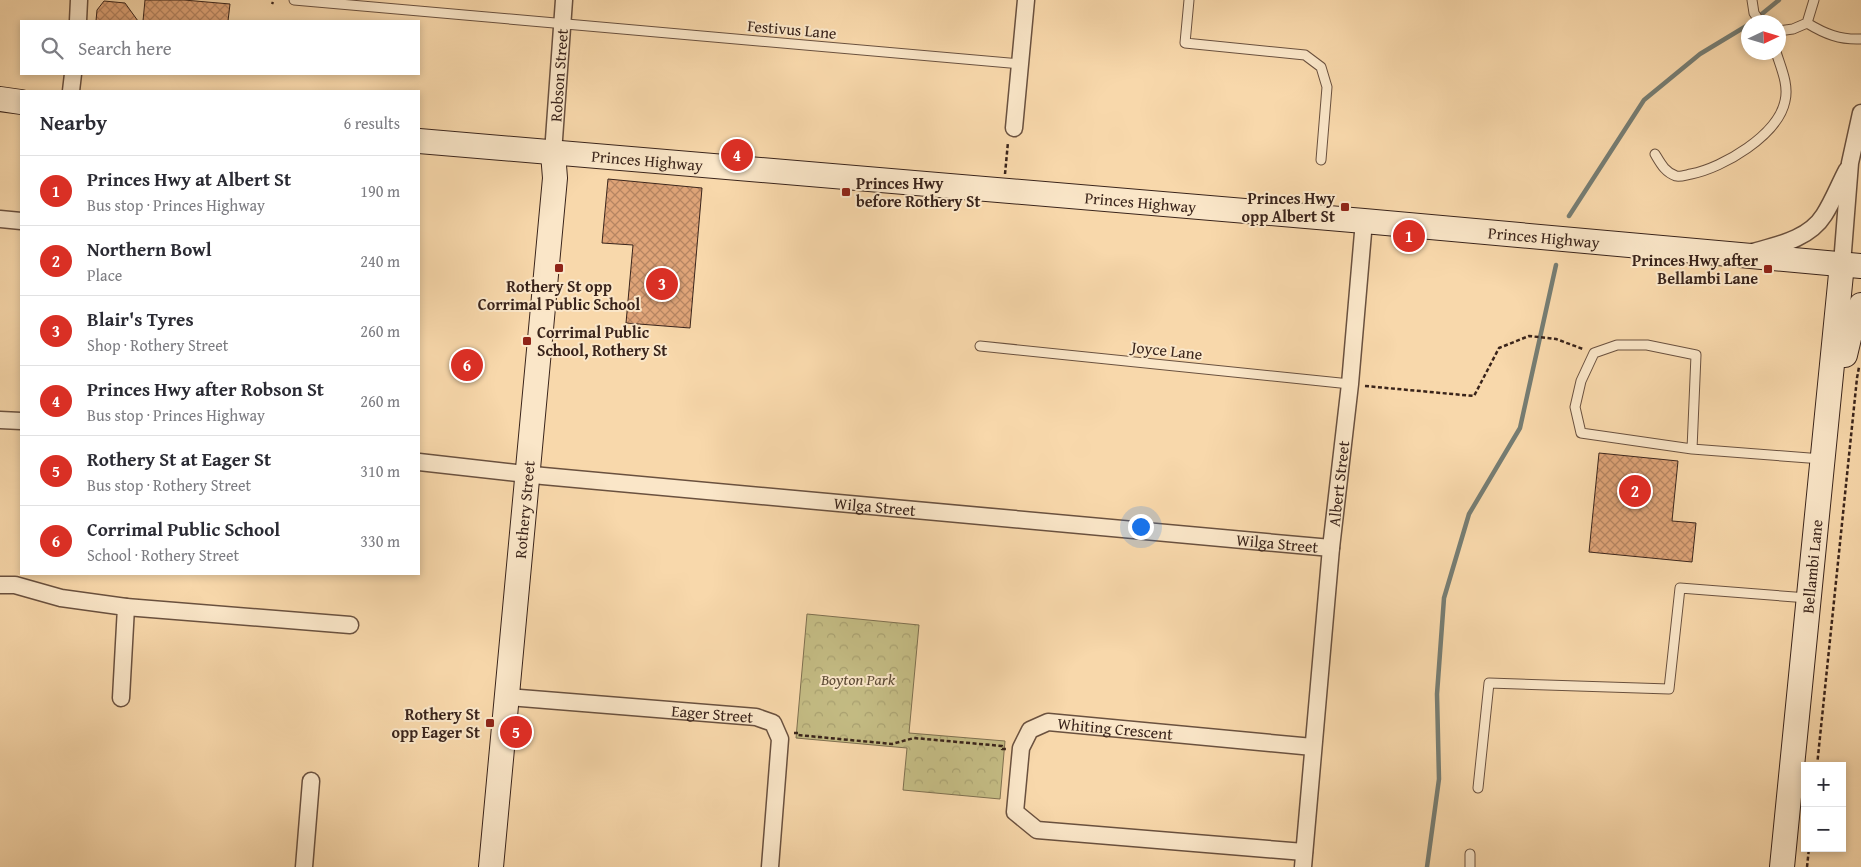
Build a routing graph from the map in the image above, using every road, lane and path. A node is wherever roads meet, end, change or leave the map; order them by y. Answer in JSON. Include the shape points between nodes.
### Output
{"nodes":[{"id":1,"x":80,"y":0,"type":"edge"},
{"id":2,"x":294,"y":0,"type":"edge"},
{"id":3,"x":564,"y":0,"type":"edge"},
{"id":4,"x":1026,"y":0,"type":"edge"},
{"id":5,"x":1189,"y":0,"type":"edge"},
{"id":6,"x":1752,"y":0,"type":"edge"},
{"id":7,"x":1814,"y":0,"type":"edge"},
{"id":8,"x":1755,"y":15,"type":"edge"},
{"id":9,"x":78,"y":20,"type":"edge"},
{"id":10,"x":1807,"y":23,"type":"junction"},
{"id":11,"x":561,"y":24,"type":"junction"},
{"id":12,"x":1786,"y":30,"type":"edge"},
{"id":13,"x":1861,"y":39,"type":"edge"},
{"id":14,"x":1778,"y":60,"type":"edge"},
{"id":15,"x":1020,"y":64,"type":"junction"},
{"id":16,"x":73,"y":75,"type":"edge"},
{"id":17,"x":71,"y":90,"type":"edge"},
{"id":18,"x":0,"y":99,"type":"edge"},
{"id":19,"x":20,"y":102,"type":"edge"},
{"id":20,"x":1861,"y":113,"type":"edge"},
{"id":21,"x":1011,"y":134,"type":"joint"},
{"id":22,"x":420,"y":142,"type":"edge"},
{"id":23,"x":553,"y":153,"type":"junction"},
{"id":24,"x":1655,"y":154,"type":"dead end"},
{"id":25,"x":1321,"y":160,"type":"dead end"},
{"id":26,"x":1850,"y":164,"type":"junction"},
{"id":27,"x":1005,"y":175,"type":"dead end"},
{"id":28,"x":0,"y":220,"type":"edge"},
{"id":29,"x":20,"y":221,"type":"edge"},
{"id":30,"x":1364,"y":221,"type":"junction"},
{"id":31,"x":1743,"y":254,"type":"junction"},
{"id":32,"x":1851,"y":265,"type":"edge"},
{"id":33,"x":1861,"y":305,"type":"edge"},
{"id":34,"x":980,"y":346,"type":"dead end"},
{"id":35,"x":1594,"y":353,"type":"junction"},
{"id":36,"x":1861,"y":360,"type":"edge"},
{"id":37,"x":1350,"y":384,"type":"junction"},
{"id":38,"x":0,"y":420,"type":"edge"},
{"id":39,"x":20,"y":421,"type":"edge"},
{"id":40,"x":1692,"y":448,"type":"junction"},
{"id":41,"x":1823,"y":453,"type":"junction"},
{"id":42,"x":420,"y":462,"type":"edge"},
{"id":43,"x":526,"y":474,"type":"junction"},
{"id":44,"x":1331,"y":548,"type":"junction"},
{"id":45,"x":0,"y":585,"type":"edge"},
{"id":46,"x":1809,"y":598,"type":"junction"},
{"id":47,"x":126,"y":607,"type":"junction"},
{"id":48,"x":350,"y":625,"type":"dead end"},
{"id":49,"x":507,"y":697,"type":"junction"},
{"id":50,"x":121,"y":698,"type":"dead end"},
{"id":51,"x":792,"y":733,"type":"dead end"},
{"id":52,"x":1313,"y":747,"type":"junction"},
{"id":53,"x":1021,"y":750,"type":"junction"},
{"id":54,"x":1817,"y":762,"type":"edge"},
{"id":55,"x":311,"y":782,"type":"dead end"},
{"id":56,"x":1478,"y":788,"type":"dead end"},
{"id":57,"x":1809,"y":852,"type":"edge"},
{"id":58,"x":1470,"y":854,"type":"dead end"},
{"id":59,"x":1303,"y":860,"type":"edge"},
{"id":60,"x":304,"y":867,"type":"edge"},
{"id":61,"x":491,"y":867,"type":"edge"},
{"id":62,"x":770,"y":867,"type":"edge"},
{"id":63,"x":1470,"y":867,"type":"edge"},
{"id":64,"x":1782,"y":867,"type":"edge"},
{"id":65,"x":1807,"y":867,"type":"edge"}],
"edges":[{"from":1,"to":9,"type":"street"},
{"from":2,"to":11,"type":"lane","name":"Festivus Lane"},
{"from":3,"to":11,"type":"street","name":"Robson Street"},
{"from":4,"to":15,"type":"street"},
{"from":5,"to":25,"type":"lane","via":[[1185,43],[1305,55],[1321,67],[1326,87]]},
{"from":6,"to":8,"type":"lane"},
{"from":7,"to":10,"type":"lane"},
{"from":10,"to":12,"type":"lane"},
{"from":10,"to":13,"type":"lane","via":[[1823,33]]},
{"from":11,"to":15,"type":"lane","name":"Festivus Lane"},
{"from":11,"to":23,"type":"street","name":"Robson Street"},
{"from":14,"to":24,"type":"lane","via":[[1786,100],[1781,114],[1769,129],[1733,157],[1701,172],[1677,177],[1664,170]]},
{"from":15,"to":21,"type":"street"},
{"from":16,"to":17,"type":"street"},
{"from":18,"to":19,"type":"main road"},
{"from":20,"to":26,"type":"street"},
{"from":21,"to":27,"type":"path"},
{"from":22,"to":23,"type":"main road","name":"Princes Highway"},
{"from":23,"to":30,"type":"main road","name":"Princes Highway"},
{"from":23,"to":43,"type":"main road","name":"Rothery Street","via":[[555,178]]},
{"from":26,"to":31,"type":"street","via":[[1824,216],[1812,228],[1784,244]]},
{"from":26,"to":32,"type":"street"},
{"from":28,"to":29,"type":"street"},
{"from":30,"to":31,"type":"main road","name":"Princes Highway"},
{"from":30,"to":37,"type":"street","name":"Albert Street"},
{"from":31,"to":32,"type":"main road","name":"Princes Highway"},
{"from":32,"to":41,"type":"main road","name":"Bellambi Lane"},
{"from":33,"to":41,"type":"main road","via":[[1845,351]]},
{"from":34,"to":37,"type":"lane","name":"Joyce Lane"},
{"from":35,"to":37,"type":"path","via":[[1556,339],[1529,336],[1499,348],[1474,396]]},
{"from":35,"to":40,"type":"lane","via":[[1580,381],[1575,407],[1581,433]]},
{"from":35,"to":40,"type":"lane","via":[[1617,345],[1647,345],[1696,355]]},
{"from":36,"to":54,"type":"path"},
{"from":37,"to":44,"type":"street","name":"Albert Street"},
{"from":38,"to":39,"type":"street"},
{"from":40,"to":41,"type":"lane"},
{"from":41,"to":46,"type":"main road","name":"Bellambi Lane"},
{"from":42,"to":43,"type":"street","name":"Wilga Street"},
{"from":43,"to":44,"type":"street","name":"Wilga Street"},
{"from":43,"to":49,"type":"main road","name":"Rothery Street"},
{"from":44,"to":52,"type":"street","name":"Albert Street"},
{"from":45,"to":47,"type":"street"},
{"from":46,"to":56,"type":"lane","via":[[1680,588],[1669,689],[1489,682]]},
{"from":46,"to":64,"type":"main road","name":"Bellambi Lane"},
{"from":47,"to":48,"type":"street"},
{"from":47,"to":50,"type":"street"},
{"from":49,"to":61,"type":"main road","name":"Rothery Street"},
{"from":49,"to":62,"type":"street","name":"Eager Street","via":[[756,717],[773,723],[780,739]]},
{"from":51,"to":53,"type":"path","via":[[892,744],[914,738]]},
{"from":52,"to":53,"type":"street","name":"Whiting Crescent","via":[[1048,722],[1030,730]]},
{"from":52,"to":59,"type":"street","name":"Albert Street"},
{"from":53,"to":59,"type":"street","name":"Whiting Crescent","via":[[1015,812],[1037,830]]},
{"from":55,"to":60,"type":"street"},
{"from":57,"to":65,"type":"path"},
{"from":58,"to":63,"type":"lane"}]}
